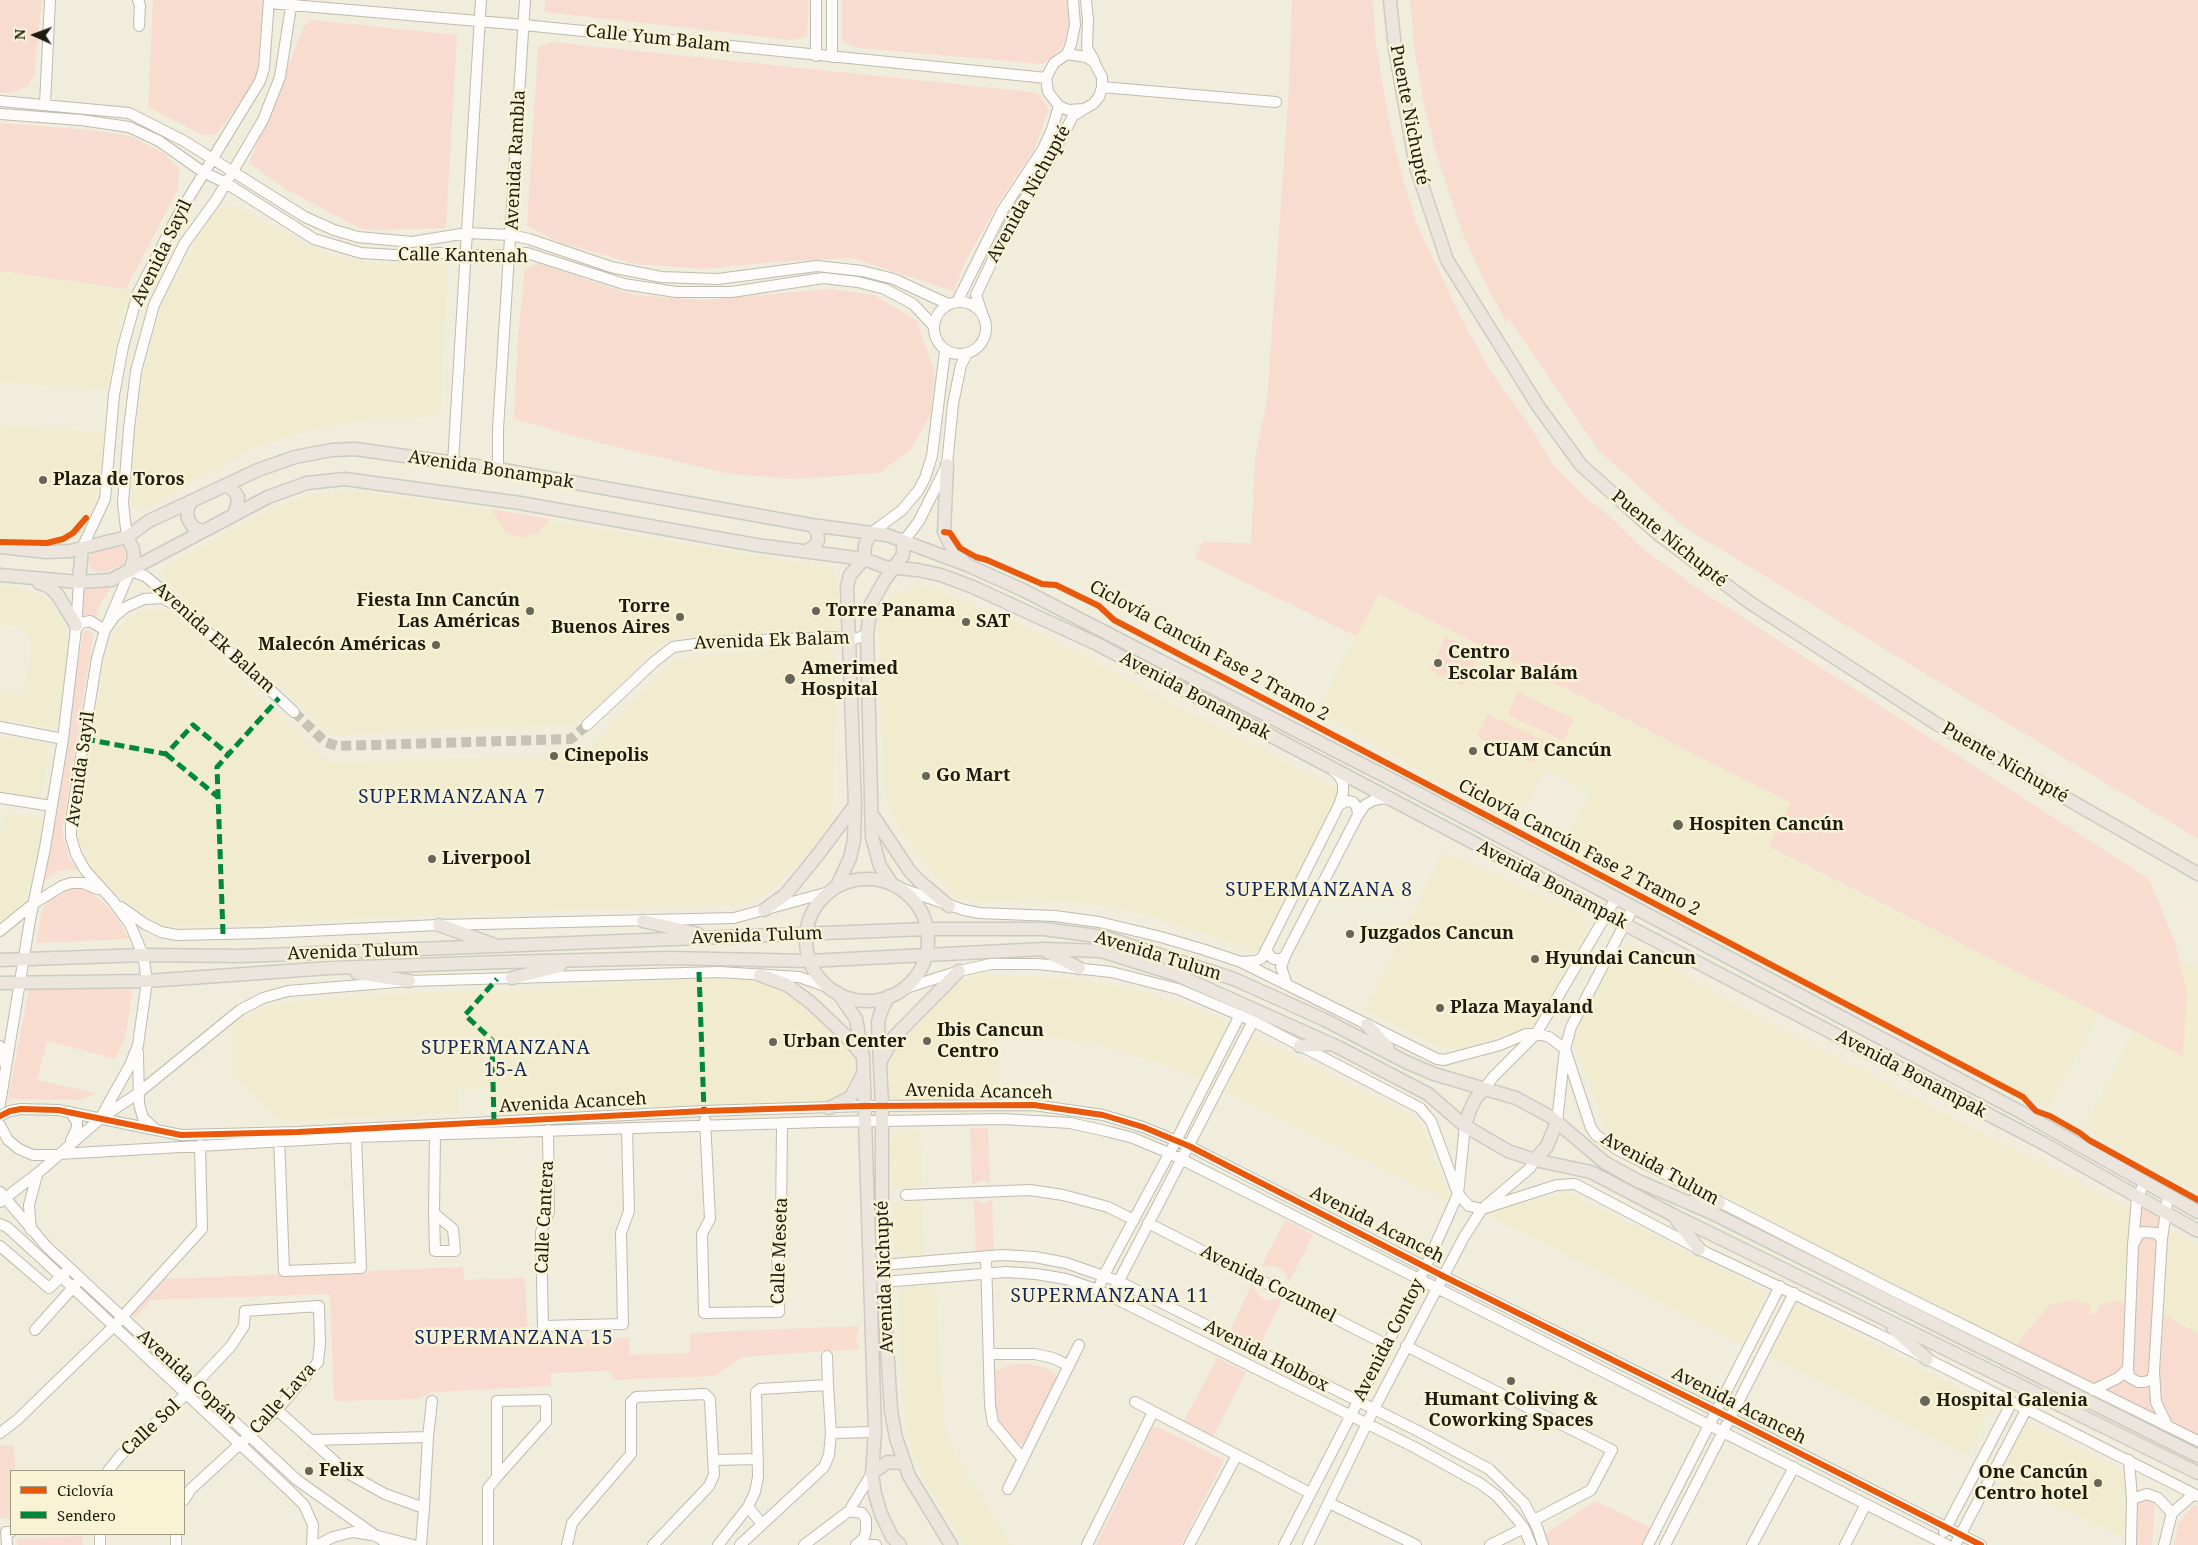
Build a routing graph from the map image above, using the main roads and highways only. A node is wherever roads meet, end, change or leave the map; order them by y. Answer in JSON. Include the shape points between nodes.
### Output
{"nodes":[{"id":1,"x":1390,"y":0,"type":"edge"},
{"id":2,"x":948,"y":465,"type":"road end"},
{"id":3,"x":226,"y":485,"type":"junction"},
{"id":4,"x":191,"y":502,"type":"junction"},
{"id":5,"x":234,"y":514,"type":"junction"},
{"id":6,"x":811,"y":525,"type":"junction"},
{"id":7,"x":202,"y":531,"type":"junction"},
{"id":8,"x":872,"y":533,"type":"junction"},
{"id":9,"x":127,"y":537,"type":"junction"},
{"id":10,"x":903,"y":542,"type":"junction"},
{"id":11,"x":0,"y":547,"type":"edge"},
{"id":12,"x":82,"y":548,"type":"junction"},
{"id":13,"x":806,"y":551,"type":"junction"},
{"id":14,"x":864,"y":559,"type":"junction"},
{"id":15,"x":967,"y":565,"type":"junction"},
{"id":16,"x":895,"y":568,"type":"junction"},
{"id":17,"x":130,"y":571,"type":"junction"},
{"id":18,"x":0,"y":575,"type":"edge"},
{"id":19,"x":19,"y":578,"type":"junction"},
{"id":20,"x":79,"y":582,"type":"junction"},
{"id":21,"x":76,"y":627,"type":"road end"},
{"id":22,"x":855,"y":805,"type":"junction"},
{"id":23,"x":871,"y":813,"type":"junction"},
{"id":24,"x":2198,"y":874,"type":"edge"},
{"id":25,"x":895,"y":886,"type":"junction"},
{"id":26,"x":833,"y":889,"type":"junction"},
{"id":27,"x":950,"y":906,"type":"road end"},
{"id":28,"x":764,"y":910,"type":"road end"},
{"id":29,"x":643,"y":921,"type":"road end"},
{"id":30,"x":439,"y":925,"type":"road end"},
{"id":31,"x":926,"y":929,"type":"junction"},
{"id":32,"x":806,"y":934,"type":"junction"},
{"id":33,"x":708,"y":937,"type":"junction"},
{"id":34,"x":502,"y":947,"type":"junction"},
{"id":35,"x":1044,"y":949,"type":"junction"},
{"id":36,"x":926,"y":955,"type":"junction"},
{"id":37,"x":0,"y":960,"type":"edge"},
{"id":38,"x":586,"y":960,"type":"junction"},
{"id":39,"x":809,"y":961,"type":"junction"},
{"id":40,"x":330,"y":968,"type":"junction"},
{"id":41,"x":1079,"y":968,"type":"road end"},
{"id":42,"x":959,"y":971,"type":"road end"},
{"id":43,"x":760,"y":975,"type":"road end"},
{"id":44,"x":512,"y":978,"type":"road end"},
{"id":45,"x":409,"y":981,"type":"road end"},
{"id":46,"x":0,"y":984,"type":"edge"},
{"id":47,"x":833,"y":990,"type":"junction"},
{"id":48,"x":889,"y":996,"type":"junction"},
{"id":49,"x":1368,"y":1025,"type":"road end"},
{"id":50,"x":1332,"y":1044,"type":"junction"},
{"id":51,"x":1300,"y":1046,"type":"road end"},
{"id":52,"x":863,"y":1056,"type":"junction"},
{"id":53,"x":880,"y":1062,"type":"junction"},
{"id":54,"x":1406,"y":1062,"type":"junction"},
{"id":55,"x":863,"y":1074,"type":"junction"},
{"id":56,"x":1484,"y":1089,"type":"junction"},
{"id":57,"x":829,"y":1108,"type":"road end"},
{"id":58,"x":1557,"y":1122,"type":"junction"},
{"id":59,"x":1465,"y":1126,"type":"junction"},
{"id":60,"x":1535,"y":1160,"type":"junction"},
{"id":61,"x":1686,"y":1202,"type":"junction"},
{"id":62,"x":1719,"y":1203,"type":"road end"},
{"id":63,"x":2198,"y":1212,"type":"edge"},
{"id":64,"x":1672,"y":1215,"type":"junction"},
{"id":65,"x":2198,"y":1231,"type":"edge"},
{"id":66,"x":1700,"y":1248,"type":"road end"},
{"id":67,"x":1884,"y":1320,"type":"junction"},
{"id":68,"x":1926,"y":1359,"type":"road end"},
{"id":69,"x":894,"y":1430,"type":"junction"},
{"id":70,"x":875,"y":1432,"type":"junction"},
{"id":71,"x":2194,"y":1453,"type":"edge"},
{"id":72,"x":903,"y":1463,"type":"junction"},
{"id":73,"x":872,"y":1473,"type":"junction"},
{"id":74,"x":2198,"y":1473,"type":"edge"},
{"id":75,"x":900,"y":1545,"type":"edge"},
{"id":76,"x":951,"y":1545,"type":"edge"}],
"edges":[{"from":1,"to":24,"type":"main road","name":"Puente Nichupté","via":[[1395,49],[1416,167],[1446,260],[1533,398],[1580,465],[1658,534],[1749,602],[1937,724]]},
{"from":2,"to":15,"type":"main road","via":[[944,532],[954,552]]},
{"from":3,"to":4,"type":"main road","name":"Avenida Bonampak"},
{"from":3,"to":5,"type":"main road","via":[[238,497]]},
{"from":3,"to":6,"type":"main road","name":"Avenida Bonampak","via":[[295,457],[355,449],[498,469]]},
{"from":4,"to":7,"type":"main road","via":[[188,519],[193,527]]},
{"from":4,"to":9,"type":"main road","name":"Avenida Bonampak","via":[[149,521]]},
{"from":5,"to":7,"type":"main road","name":"Avenida Bonampak"},
{"from":5,"to":13,"type":"main road","name":"Avenida Bonampak","via":[[307,483],[345,479],[520,503]]},
{"from":6,"to":8,"type":"main road","name":"Avenida Bonampak"},
{"from":6,"to":13,"type":"main road","via":[[817,531],[818,540]]},
{"from":7,"to":17,"type":"main road","name":"Avenida Bonampak"},
{"from":8,"to":10,"type":"main road"},
{"from":8,"to":14,"type":"main road","via":[[865,545]]},
{"from":9,"to":12,"type":"main road"},
{"from":9,"to":17,"type":"main road","via":[[134,557]]},
{"from":10,"to":15,"type":"main road","name":"Avenida Bonampak"},
{"from":10,"to":16,"type":"main road","via":[[903,555]]},
{"from":11,"to":12,"type":"main road","via":[[46,552]]},
{"from":12,"to":20,"type":"main road"},
{"from":13,"to":14,"type":"main road","name":"Avenida Bonampak"},
{"from":14,"to":16,"type":"main road"},
{"from":14,"to":22,"type":"main road","via":[[850,575],[847,587]]},
{"from":15,"to":63,"type":"main road","name":"Avenida Bonampak","via":[[1023,590],[1408,788],[2018,1112]]},
{"from":16,"to":23,"type":"main road","via":[[871,604],[867,635]]},
{"from":16,"to":65,"type":"main road","name":"Avenida Bonampak","via":[[941,575],[1097,644],[2043,1144]]},
{"from":17,"to":20,"type":"main road","name":"Avenida Bonampak","via":[[111,580]]},
{"from":18,"to":19,"type":"main road"},
{"from":19,"to":20,"type":"main road"},
{"from":19,"to":21,"type":"main road","via":[[48,586],[57,594]]},
{"from":22,"to":26,"type":"main road","via":[[850,858]]},
{"from":22,"to":28,"type":"main road","via":[[786,894]]},
{"from":23,"to":25,"type":"main road","via":[[872,836],[880,864]]},
{"from":23,"to":27,"type":"main road","via":[[906,866]]},
{"from":25,"to":26,"type":"main road","via":[[864,878]]},
{"from":25,"to":31,"type":"main road","via":[[916,903]]},
{"from":26,"to":32,"type":"main road","via":[[815,908]]},
{"from":29,"to":33,"type":"main road"},
{"from":30,"to":34,"type":"main road"},
{"from":31,"to":32,"type":"main road","name":"Avenida Tulum"},
{"from":31,"to":36,"type":"main road"},
{"from":31,"to":54,"type":"main road","name":"Avenida Tulum","via":[[1044,929],[1104,937],[1234,979],[1360,1037]]},
{"from":32,"to":33,"type":"main road","name":"Avenida Tulum"},
{"from":32,"to":39,"type":"main road"},
{"from":33,"to":34,"type":"main road","name":"Avenida Tulum"},
{"from":34,"to":37,"type":"main road","name":"Avenida Tulum"},
{"from":35,"to":36,"type":"main road","name":"Avenida Tulum"},
{"from":35,"to":41,"type":"main road"},
{"from":35,"to":50,"type":"main road","name":"Avenida Tulum","via":[[1101,951],[1176,974]]},
{"from":36,"to":39,"type":"main road","name":"Avenida Tulum"},
{"from":36,"to":48,"type":"main road","via":[[916,976],[903,989]]},
{"from":38,"to":39,"type":"main road","name":"Avenida Tulum"},
{"from":38,"to":40,"type":"main road","name":"Avenida Tulum"},
{"from":38,"to":44,"type":"main road"},
{"from":39,"to":47,"type":"main road","name":"Avenida Nichupté","via":[[817,975]]},
{"from":40,"to":45,"type":"main road"},
{"from":40,"to":46,"type":"main road","name":"Avenida Tulum","via":[[147,982]]},
{"from":42,"to":53,"type":"main road","via":[[894,1037]]},
{"from":43,"to":52,"type":"main road","via":[[787,985],[810,1002]]},
{"from":47,"to":48,"type":"main road","via":[[863,1001]]},
{"from":47,"to":52,"type":"main road","name":"Avenida Nichupté","via":[[856,1019]]},
{"from":48,"to":53,"type":"main road","name":"Avenida Nichupté","via":[[878,1022]]},
{"from":49,"to":54,"type":"main road"},
{"from":50,"to":51,"type":"main road"},
{"from":50,"to":59,"type":"main road","name":"Avenida Tulum","via":[[1428,1094]]},
{"from":52,"to":55,"type":"main road","name":"Avenida Nichupté"},
{"from":53,"to":69,"type":"main road","name":"Avenida Nichupté","via":[[882,1264]]},
{"from":54,"to":56,"type":"main road","name":"Avenida Tulum"},
{"from":55,"to":57,"type":"main road","via":[[851,1096]]},
{"from":55,"to":70,"type":"main road","name":"Avenida Nichupté"},
{"from":56,"to":58,"type":"main road","name":"Avenida Tulum","via":[[1516,1098]]},
{"from":56,"to":59,"type":"main road","via":[[1476,1098]]},
{"from":58,"to":60,"type":"main road","via":[[1547,1146]]},
{"from":58,"to":61,"type":"main road","name":"Avenida Tulum","via":[[1604,1162]]},
{"from":59,"to":60,"type":"main road","name":"Avenida Tulum","via":[[1508,1151]]},
{"from":60,"to":64,"type":"main road","name":"Avenida Tulum","via":[[1591,1172]]},
{"from":61,"to":62,"type":"main road","via":[[1714,1200]]},
{"from":61,"to":71,"type":"main road","name":"Avenida Tulum"},
{"from":64,"to":66,"type":"main road"},
{"from":64,"to":67,"type":"main road","name":"Avenida Tulum"},
{"from":67,"to":68,"type":"main road"},
{"from":67,"to":74,"type":"main road","name":"Avenida Tulum"},
{"from":69,"to":70,"type":"main road","via":[[886,1434]]},
{"from":69,"to":72,"type":"main road","name":"Avenida Nichupté"},
{"from":70,"to":73,"type":"main road","name":"Avenida Nichupté"},
{"from":72,"to":73,"type":"main road","via":[[888,1462]]},
{"from":72,"to":76,"type":"main road","name":"Avenida Nichupté","via":[[916,1491]]},
{"from":73,"to":75,"type":"main road","name":"Avenida Nichupté","via":[[881,1514],[892,1537]]}]}
